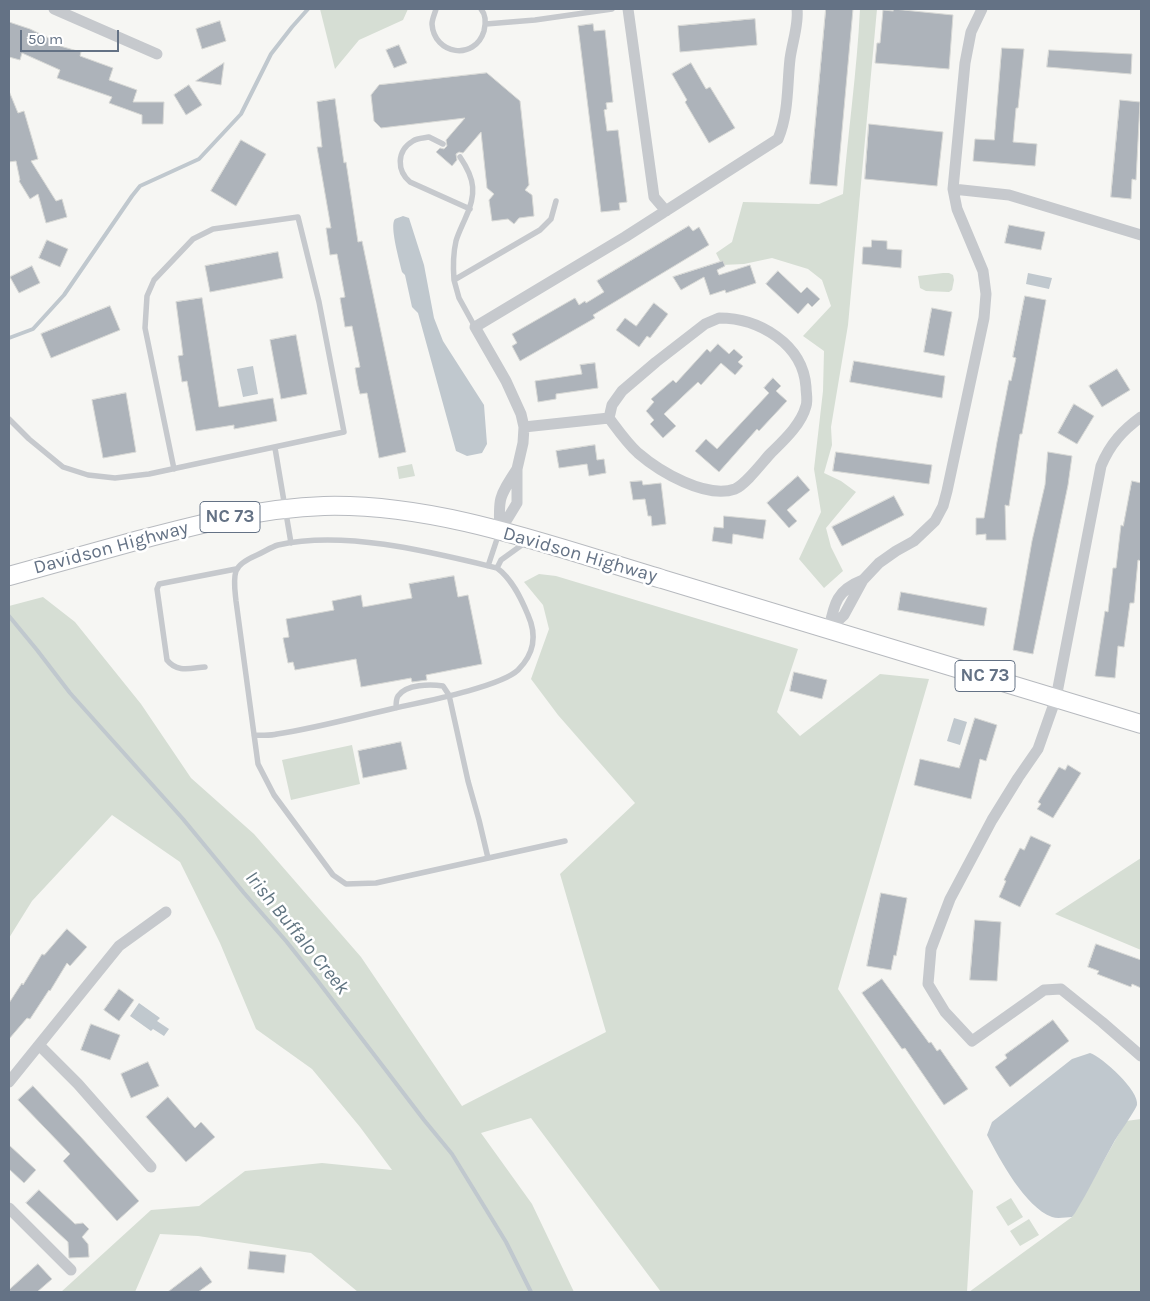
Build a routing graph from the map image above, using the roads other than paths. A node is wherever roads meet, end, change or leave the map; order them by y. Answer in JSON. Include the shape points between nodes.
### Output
{"nodes":[{"id":1,"x":54,"y":9,"type":"edge"},
{"id":2,"x":436,"y":9,"type":"edge"},
{"id":3,"x":481,"y":9,"type":"edge"},
{"id":4,"x":612,"y":9,"type":"edge"},
{"id":5,"x":628,"y":9,"type":"edge"},
{"id":6,"x":797,"y":9,"type":"edge"},
{"id":7,"x":982,"y":9,"type":"edge"},
{"id":8,"x":486,"y":24,"type":"junction"},
{"id":9,"x":157,"y":54,"type":"dead end"},
{"id":10,"x":443,"y":144,"type":"dead end"},
{"id":11,"x":460,"y":157,"type":"dead end"},
{"id":12,"x":953,"y":189,"type":"junction"},
{"id":13,"x":556,"y":201,"type":"dead end"},
{"id":14,"x":470,"y":209,"type":"junction"},
{"id":15,"x":666,"y":211,"type":"junction"},
{"id":16,"x":1141,"y":235,"type":"edge"},
{"id":17,"x":454,"y":280,"type":"junction"},
{"id":18,"x":475,"y":328,"type":"junction"},
{"id":19,"x":1141,"y":417,"type":"edge"},
{"id":20,"x":610,"y":418,"type":"junction"},
{"id":21,"x":9,"y":419,"type":"edge"},
{"id":22,"x":524,"y":427,"type":"junction"},
{"id":23,"x":275,"y":448,"type":"junction"},
{"id":24,"x":174,"y":469,"type":"junction"},
{"id":25,"x":517,"y":469,"type":"junction"},
{"id":26,"x":286,"y":510,"type":"junction"},
{"id":27,"x":500,"y":531,"type":"junction"},
{"id":28,"x":529,"y":540,"type":"junction"},
{"id":29,"x":291,"y":543,"type":"junction"},
{"id":30,"x":488,"y":566,"type":"junction"},
{"id":31,"x":497,"y":568,"type":"junction"},
{"id":32,"x":236,"y":569,"type":"junction"},
{"id":33,"x":9,"y":576,"type":"edge"},
{"id":34,"x":829,"y":629,"type":"junction"},
{"id":35,"x":205,"y":667,"type":"dead end"},
{"id":36,"x":449,"y":696,"type":"junction"},
{"id":37,"x":1056,"y":698,"type":"junction"},
{"id":38,"x":396,"y":708,"type":"junction"},
{"id":39,"x":1141,"y":724,"type":"edge"},
{"id":40,"x":254,"y":735,"type":"junction"},
{"id":41,"x":565,"y":841,"type":"dead end"},
{"id":42,"x":488,"y":858,"type":"junction"},
{"id":43,"x":166,"y":912,"type":"dead end"},
{"id":44,"x":39,"y":1044,"type":"junction"},
{"id":45,"x":1141,"y":1056,"type":"edge"},
{"id":46,"x":9,"y":1082,"type":"edge"},
{"id":47,"x":152,"y":1167,"type":"dead end"},
{"id":48,"x":9,"y":1208,"type":"edge"},
{"id":49,"x":71,"y":1270,"type":"dead end"}],
"edges":[{"from":1,"to":9,"type":"street"},
{"from":2,"to":8,"type":"lane","via":[[432,22],[434,36],[444,46],[457,51],[471,48],[482,39]]},
{"from":3,"to":8,"type":"lane"},
{"from":4,"to":8,"type":"lane"},
{"from":5,"to":15,"type":"street","via":[[654,197]]},
{"from":6,"to":15,"type":"street","via":[[786,106],[778,139]]},
{"from":7,"to":12,"type":"street","via":[[971,32],[965,63]]},
{"from":10,"to":14,"type":"lane","via":[[430,137],[413,141],[399,160],[402,176]]},
{"from":11,"to":14,"type":"lane","via":[[469,170],[474,188]]},
{"from":12,"to":16,"type":"street","via":[[1009,196]]},
{"from":12,"to":34,"type":"street","via":[[957,209],[983,271],[986,294],[984,318],[948,491],[935,521],[914,541],[879,563],[864,580],[843,590],[833,608]]},
{"from":13,"to":17,"type":"lane","via":[[551,219],[540,230]]},
{"from":14,"to":17,"type":"lane","via":[[456,239],[452,266]]},
{"from":15,"to":18,"type":"street"},
{"from":17,"to":18,"type":"lane","via":[[459,298]]},
{"from":18,"to":22,"type":"street","via":[[506,381]]},
{"from":19,"to":37,"type":"street","via":[[1123,431],[1101,466]]},
{"from":20,"to":20,"type":"street","via":[[612,406],[622,391],[705,324],[719,318],[740,320],[782,338],[795,353],[805,376],[807,405],[794,428],[736,488],[720,492],[695,488],[655,466],[627,442]]},
{"from":20,"to":22,"type":"street"},
{"from":21,"to":24,"type":"lane","via":[[63,467],[88,475],[115,478]]},
{"from":22,"to":25,"type":"street"},
{"from":23,"to":24,"type":"lane"},
{"from":23,"to":24,"type":"lane","via":[[344,432],[298,217],[213,230],[193,239],[154,280],[147,296],[145,328]]},
{"from":23,"to":26,"type":"lane"},
{"from":25,"to":27,"type":"street","via":[[517,504]]},
{"from":25,"to":27,"type":"street","via":[[501,494],[498,505]]},
{"from":26,"to":27,"type":"main road","name":"Davidson Highway","number":"NC 73","via":[[324,506],[381,508]]},
{"from":26,"to":29,"type":"lane"},
{"from":26,"to":33,"type":"main road","name":"Davidson Highway","number":"NC 73","via":[[210,521]]},
{"from":27,"to":28,"type":"main road","name":"Davidson Highway","number":"NC 73"},
{"from":27,"to":30,"type":"lane"},
{"from":28,"to":31,"type":"lane","via":[[501,560]]},
{"from":28,"to":34,"type":"main road","name":"Davidson Highway","number":"NC 73"},
{"from":29,"to":30,"type":"lane","via":[[357,542],[400,547]]},
{"from":29,"to":32,"type":"lane","via":[[276,546]]},
{"from":30,"to":31,"type":"lane"},
{"from":31,"to":36,"type":"lane","via":[[505,574],[523,602],[533,627],[530,653],[518,670],[502,680]]},
{"from":32,"to":35,"type":"lane","via":[[159,584],[156,589],[166,654],[171,664],[183,669]]},
{"from":32,"to":40,"type":"lane","via":[[236,601]]},
{"from":34,"to":37,"type":"main road","name":"Davidson Highway","number":"NC 73"},
{"from":36,"to":38,"type":"lane"},
{"from":36,"to":38,"type":"lane","via":[[443,686],[434,684],[412,688],[397,697]]},
{"from":36,"to":42,"type":"lane"},
{"from":37,"to":39,"type":"main road","name":"Davidson Highway","number":"NC 73"},
{"from":37,"to":45,"type":"street","via":[[1038,749],[992,820],[950,899],[931,949],[928,984],[945,1012],[972,1041],[1044,990],[1061,989]]},
{"from":38,"to":40,"type":"lane","via":[[283,733]]},
{"from":40,"to":42,"type":"lane","via":[[258,764],[274,795],[333,874],[346,884],[376,883]]},
{"from":41,"to":42,"type":"lane"},
{"from":43,"to":44,"type":"street","via":[[119,946]]},
{"from":44,"to":46,"type":"street"},
{"from":44,"to":47,"type":"street"},
{"from":48,"to":49,"type":"street"}]}
